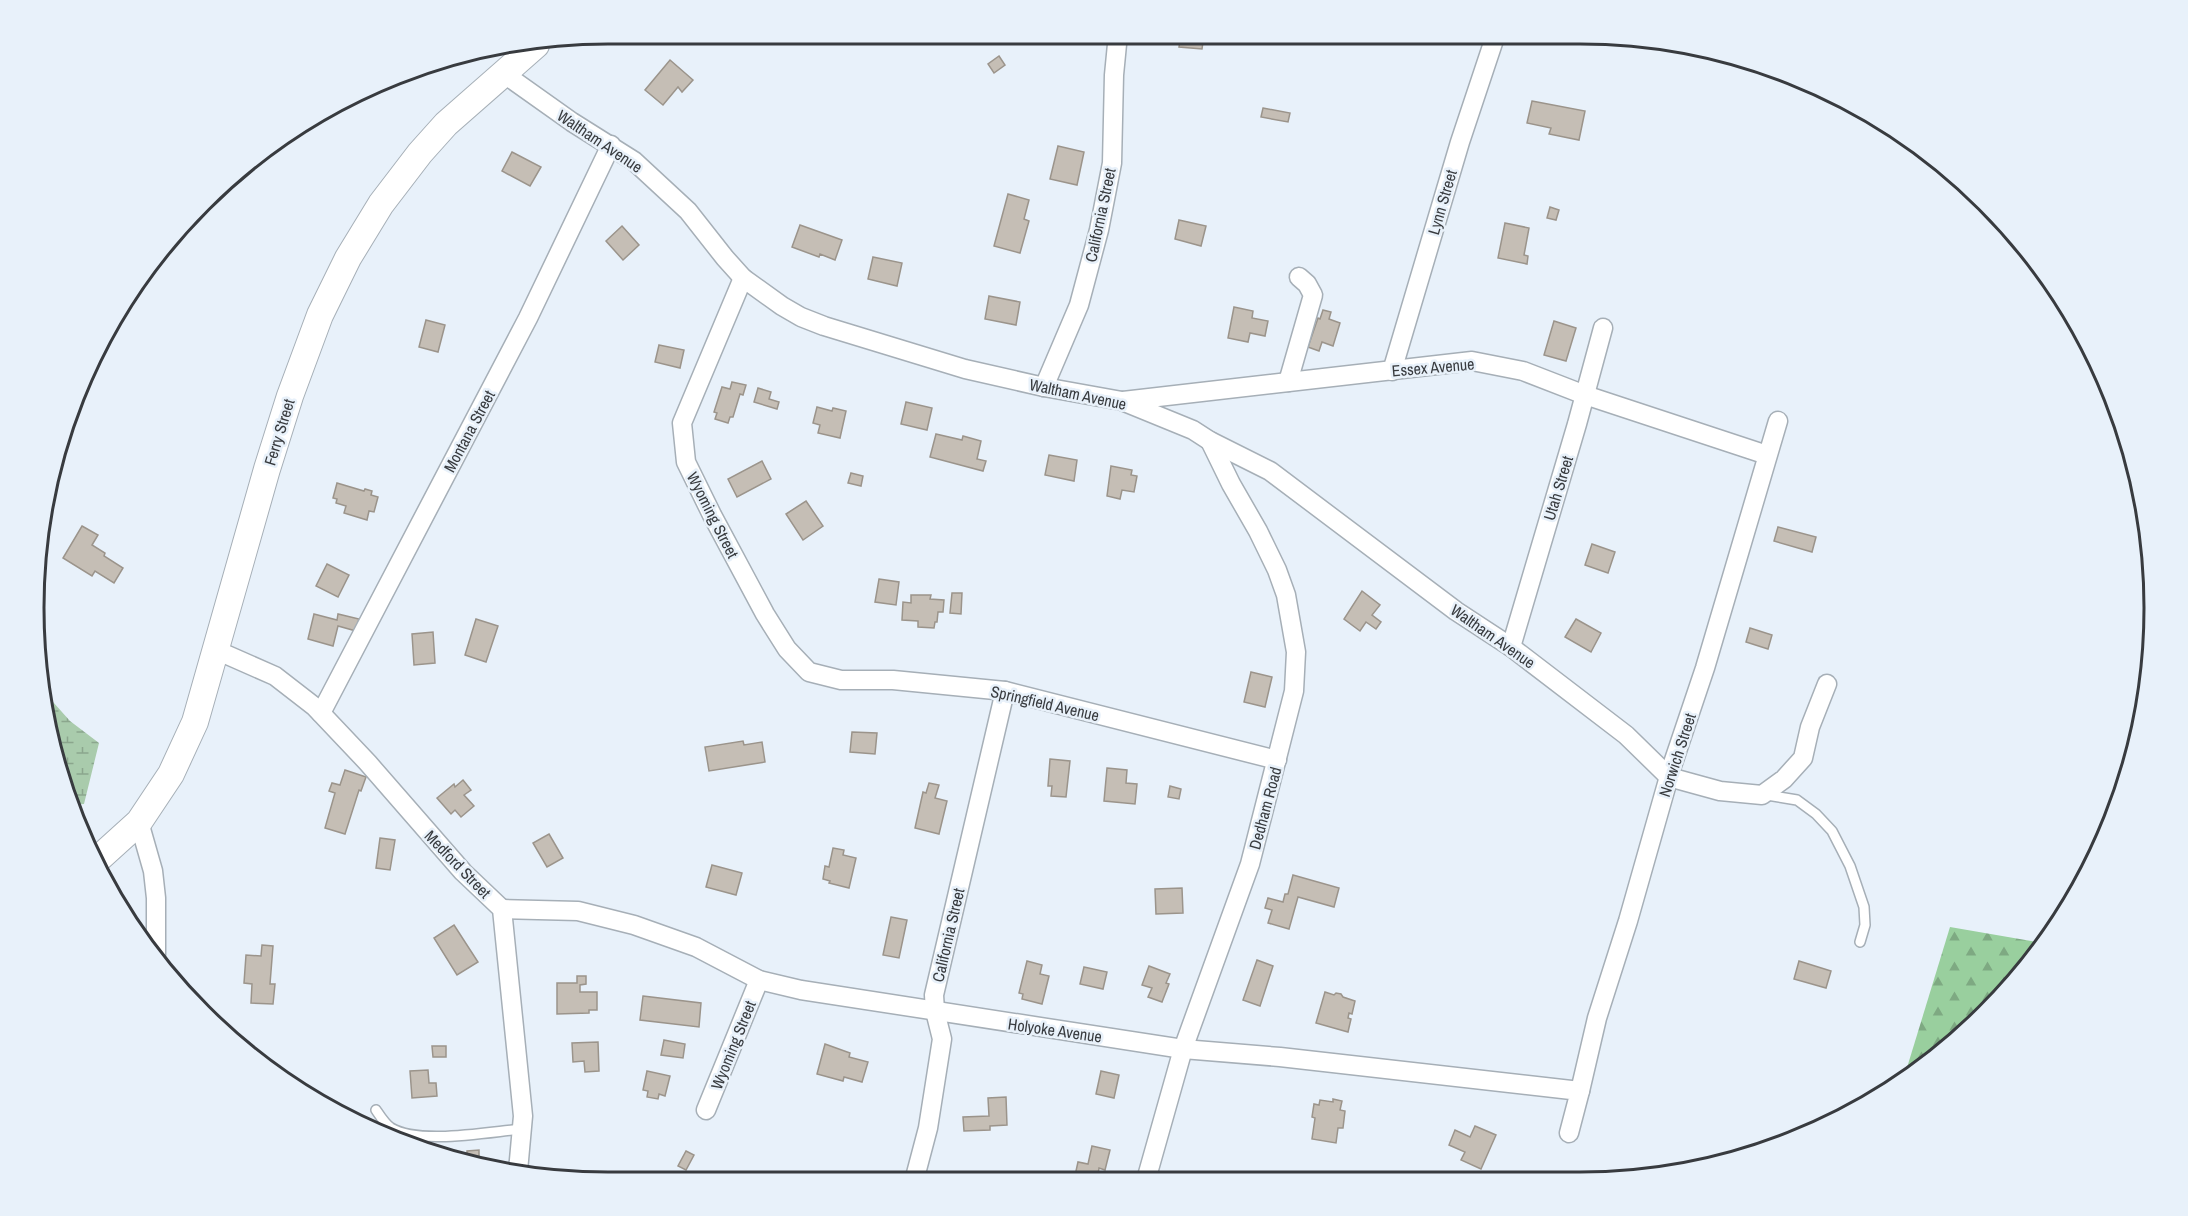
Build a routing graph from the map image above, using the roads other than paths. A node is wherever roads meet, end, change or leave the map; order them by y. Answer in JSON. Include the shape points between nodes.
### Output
{"nodes":[{"id":1,"x":1117,"y":44,"type":"edge"},
{"id":2,"x":1493,"y":44,"type":"edge"},
{"id":3,"x":532,"y":48,"type":"edge"},
{"id":4,"x":503,"y":73,"type":"junction"},
{"id":5,"x":611,"y":145,"type":"junction"},
{"id":6,"x":1299,"y":277,"type":"dead end"},
{"id":7,"x":743,"y":278,"type":"junction"},
{"id":8,"x":1603,"y":328,"type":"dead end"},
{"id":9,"x":1392,"y":370,"type":"junction"},
{"id":10,"x":1288,"y":382,"type":"junction"},
{"id":11,"x":1044,"y":387,"type":"junction"},
{"id":12,"x":1585,"y":395,"type":"junction"},
{"id":13,"x":1122,"y":401,"type":"junction"},
{"id":14,"x":1778,"y":420,"type":"dead end"},
{"id":15,"x":1210,"y":441,"type":"junction"},
{"id":16,"x":1767,"y":455,"type":"junction"},
{"id":17,"x":1248,"y":460,"type":"junction"},
{"id":18,"x":1231,"y":484,"type":"junction"},
{"id":19,"x":765,"y":614,"type":"joint"},
{"id":20,"x":1511,"y":647,"type":"junction"},
{"id":21,"x":216,"y":650,"type":"junction"},
{"id":22,"x":1827,"y":684,"type":"dead end"},
{"id":23,"x":1005,"y":691,"type":"junction"},
{"id":24,"x":321,"y":713,"type":"junction"},
{"id":25,"x":1278,"y":760,"type":"junction"},
{"id":26,"x":1669,"y":777,"type":"junction"},
{"id":27,"x":1761,"y":795,"type":"junction"},
{"id":28,"x":139,"y":822,"type":"junction"},
{"id":29,"x":101,"y":856,"type":"edge"},
{"id":30,"x":502,"y":909,"type":"junction"},
{"id":31,"x":1860,"y":942,"type":"dead end"},
{"id":32,"x":156,"y":946,"type":"edge"},
{"id":33,"x":759,"y":980,"type":"junction"},
{"id":34,"x":935,"y":1011,"type":"junction"},
{"id":35,"x":1183,"y":1049,"type":"junction"},
{"id":36,"x":1580,"y":1091,"type":"junction"},
{"id":37,"x":376,"y":1110,"type":"dead end"},
{"id":38,"x":706,"y":1110,"type":"dead end"},
{"id":39,"x":522,"y":1129,"type":"junction"},
{"id":40,"x":1569,"y":1133,"type":"dead end"},
{"id":41,"x":519,"y":1165,"type":"edge"},
{"id":42,"x":916,"y":1172,"type":"edge"},
{"id":43,"x":1148,"y":1172,"type":"edge"}],
"edges":[{"from":1,"to":11,"type":"street","name":"California Street","via":[[1112,163],[1099,230],[1079,305]]},
{"from":2,"to":9,"type":"street","name":"Lynn Street"},
{"from":3,"to":4,"type":"main road","name":"Ferry Street"},
{"from":4,"to":5,"type":"street","name":"Waltham Avenue"},
{"from":4,"to":21,"type":"main road","name":"Ferry Street","via":[[446,124],[413,161],[364,230],[334,286],[290,396]]},
{"from":5,"to":7,"type":"street","name":"Waltham Avenue","via":[[671,194]]},
{"from":5,"to":24,"type":"street","name":"Montana Street","via":[[528,318]]},
{"from":6,"to":10,"type":"street","via":[[1313,295]]},
{"from":7,"to":11,"type":"street","name":"Waltham Avenue","via":[[782,306],[824,326],[965,369]]},
{"from":7,"to":19,"type":"street","name":"Wyoming Street","via":[[682,423],[686,462]]},
{"from":8,"to":12,"type":"street","name":"Utah Street"},
{"from":9,"to":10,"type":"street","name":"Essex Avenue"},
{"from":9,"to":12,"type":"street","name":"Essex Avenue","via":[[1472,361],[1523,371]]},
{"from":10,"to":13,"type":"street","name":"Essex Avenue"},
{"from":11,"to":13,"type":"street","name":"Waltham Avenue"},
{"from":12,"to":16,"type":"street","name":"Essex Avenue"},
{"from":12,"to":20,"type":"street","name":"Utah Street"},
{"from":13,"to":15,"type":"street","name":"Waltham Avenue","via":[[1185,426]]},
{"from":14,"to":16,"type":"street","name":"Norwich Street"},
{"from":15,"to":17,"type":"street","name":"Waltham Avenue"},
{"from":15,"to":18,"type":"street","name":"Dedham Road"},
{"from":16,"to":26,"type":"street","name":"Norwich Street"},
{"from":17,"to":18,"type":"street"},
{"from":17,"to":20,"type":"street","name":"Waltham Avenue","via":[[1270,471],[1456,611]]},
{"from":18,"to":25,"type":"street","name":"Dedham Road","via":[[1277,570],[1293,624],[1294,691]]},
{"from":19,"to":23,"type":"street","name":"Springfield Avenue","via":[[809,672],[841,680],[893,680]]},
{"from":20,"to":26,"type":"street","name":"Waltham Avenue","via":[[1626,735]]},
{"from":21,"to":24,"type":"street","name":"Medford Street","via":[[275,676]]},
{"from":21,"to":28,"type":"main road","name":"Ferry Street","via":[[195,722],[171,774]]},
{"from":22,"to":27,"type":"street","via":[[1803,758],[1784,779]]},
{"from":23,"to":25,"type":"street","name":"Springfield Avenue"},
{"from":23,"to":34,"type":"street","name":"California Street","via":[[934,995]]},
{"from":24,"to":30,"type":"street","name":"Medford Street","via":[[463,872]]},
{"from":25,"to":35,"type":"street","name":"Dedham Road","via":[[1250,864]]},
{"from":26,"to":27,"type":"street","via":[[1720,792]]},
{"from":26,"to":36,"type":"street","name":"Norwich Street","via":[[1597,1018]]},
{"from":27,"to":31,"type":"lane","via":[[1797,800],[1832,831],[1850,866],[1864,907],[1865,925]]},
{"from":28,"to":29,"type":"main road","name":"Ferry Street"},
{"from":28,"to":32,"type":"street","via":[[153,871]]},
{"from":30,"to":33,"type":"street","name":"Holyoke Avenue","via":[[578,911],[634,925],[696,947]]},
{"from":30,"to":39,"type":"street","name":"Medford Street"},
{"from":33,"to":34,"type":"street","name":"Holyoke Avenue"},
{"from":33,"to":38,"type":"street","name":"Wyoming Street"},
{"from":34,"to":35,"type":"street","name":"Holyoke Avenue"},
{"from":34,"to":42,"type":"street","name":"California Street","via":[[942,1039],[928,1128]]},
{"from":35,"to":36,"type":"street","name":"Holyoke Avenue"},
{"from":35,"to":43,"type":"street","name":"Dedham Road"},
{"from":36,"to":40,"type":"street"},
{"from":37,"to":39,"type":"lane","via":[[390,1127],[413,1136]]},
{"from":39,"to":41,"type":"street","name":"Medford Street"}]}
